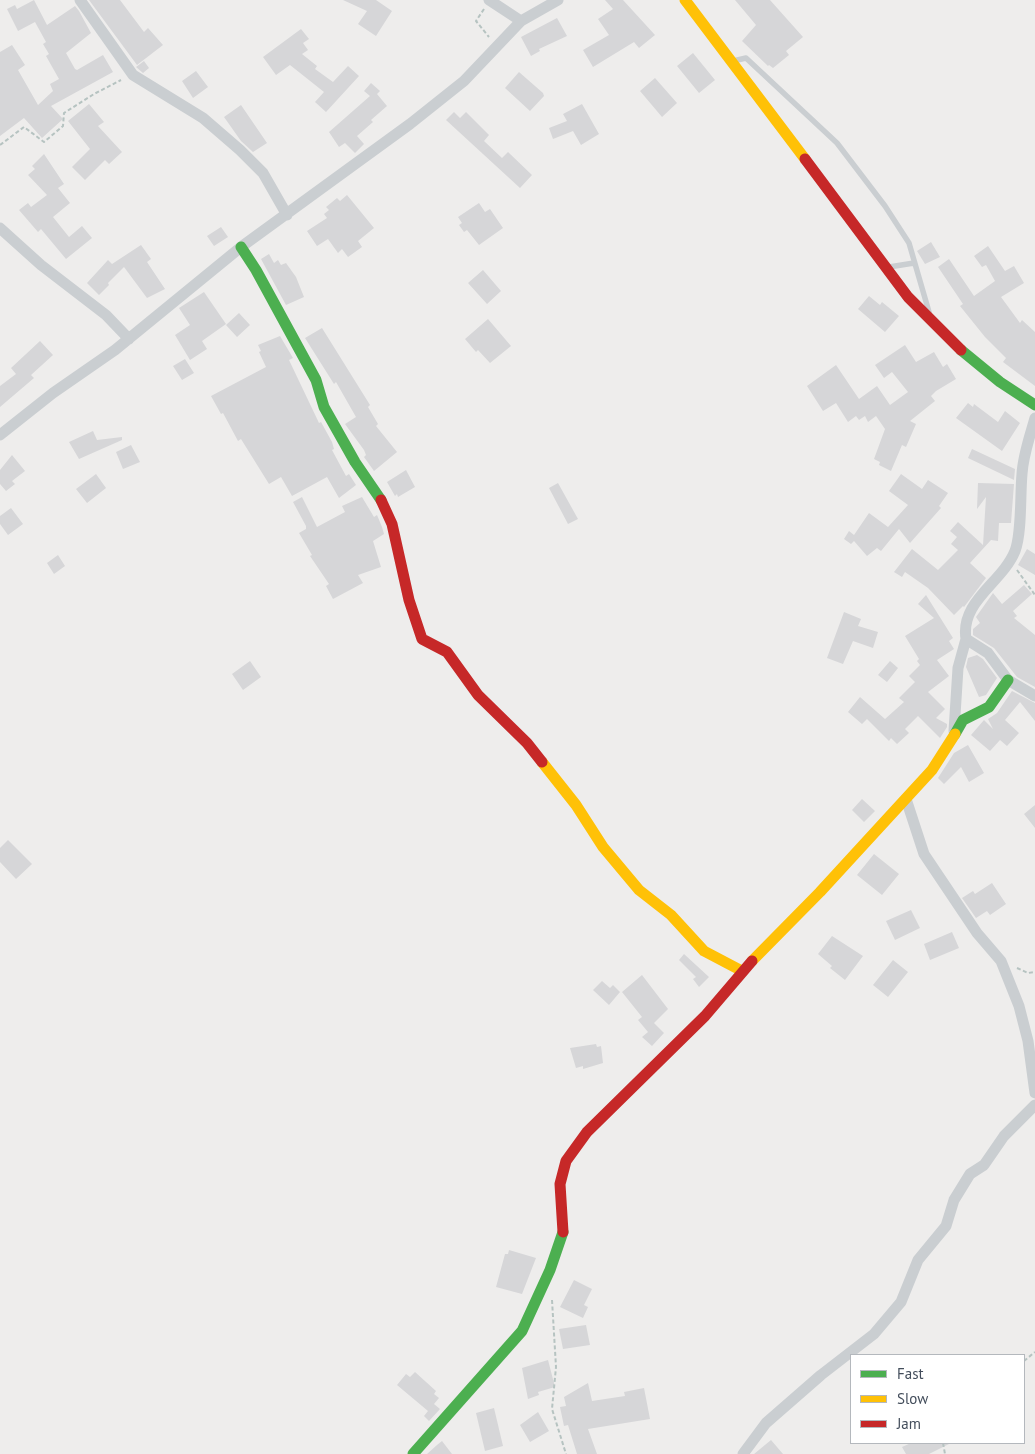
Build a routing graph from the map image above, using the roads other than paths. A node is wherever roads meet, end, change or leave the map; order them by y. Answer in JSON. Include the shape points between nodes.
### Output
{"nodes":[{"id":1,"x":80,"y":0,"type":"edge"},
{"id":2,"x":558,"y":0,"type":"edge"},
{"id":3,"x":685,"y":0,"type":"edge"},
{"id":4,"x":492,"y":2,"type":"edge"},
{"id":5,"x":521,"y":21,"type":"junction"},
{"id":6,"x":730,"y":62,"type":"junction"},
{"id":7,"x":287,"y":215,"type":"junction"},
{"id":8,"x":0,"y":228,"type":"edge"},
{"id":9,"x":241,"y":247,"type":"junction"},
{"id":10,"x":914,"y":263,"type":"junction"},
{"id":11,"x":885,"y":267,"type":"junction"},
{"id":12,"x":934,"y":327,"type":"junction"},
{"id":13,"x":129,"y":339,"type":"junction"},
{"id":14,"x":1035,"y":404,"type":"edge"},
{"id":15,"x":1035,"y":418,"type":"edge"},
{"id":16,"x":0,"y":436,"type":"edge"},
{"id":17,"x":966,"y":639,"type":"junction"},
{"id":18,"x":1008,"y":680,"type":"junction"},
{"id":19,"x":1035,"y":696,"type":"edge"},
{"id":20,"x":948,"y":746,"type":"junction"},
{"id":21,"x":906,"y":799,"type":"junction"},
{"id":22,"x":742,"y":971,"type":"junction"},
{"id":23,"x":1035,"y":1093,"type":"edge"},
{"id":24,"x":1035,"y":1105,"type":"edge"},
{"id":25,"x":413,"y":1454,"type":"edge"},
{"id":26,"x":743,"y":1454,"type":"edge"}],
"edges":[{"from":1,"to":7,"type":"street","via":[[133,75],[203,118],[240,150],[264,173]]},
{"from":2,"to":5,"type":"street"},
{"from":3,"to":6,"type":"street"},
{"from":4,"to":5,"type":"street"},
{"from":5,"to":7,"type":"street","via":[[464,81]]},
{"from":6,"to":10,"type":"lane","via":[[746,58],[837,143],[909,243]]},
{"from":6,"to":11,"type":"street"},
{"from":7,"to":9,"type":"street"},
{"from":8,"to":13,"type":"street","via":[[41,265],[106,315]]},
{"from":9,"to":13,"type":"street"},
{"from":9,"to":22,"type":"street","via":[[316,380],[324,407],[383,503],[392,524],[409,600],[422,639],[447,652],[478,696],[527,743],[576,805],[603,848],[639,890],[671,915],[704,951]]},
{"from":10,"to":11,"type":"lane"},
{"from":10,"to":12,"type":"lane"},
{"from":11,"to":12,"type":"street"},
{"from":12,"to":14,"type":"street","via":[[972,362]]},
{"from":13,"to":16,"type":"street","via":[[53,393]]},
{"from":15,"to":17,"type":"street","via":[[1022,472],[1016,550],[967,616]]},
{"from":17,"to":18,"type":"street","via":[[988,653]]},
{"from":17,"to":20,"type":"street","via":[[958,668],[954,734]]},
{"from":18,"to":19,"type":"street"},
{"from":18,"to":20,"type":"street","via":[[989,707],[962,720]]},
{"from":20,"to":21,"type":"street"},
{"from":21,"to":22,"type":"street"},
{"from":21,"to":23,"type":"street","via":[[924,854],[977,932],[1001,961],[1019,1006],[1028,1041]]},
{"from":22,"to":25,"type":"street","via":[[705,1016],[587,1132],[566,1161],[560,1184],[563,1232],[550,1270],[522,1331]]},
{"from":24,"to":26,"type":"street","via":[[1004,1136],[984,1165],[970,1174],[954,1200],[946,1226],[918,1260],[901,1302],[874,1334],[766,1424]]}]}
